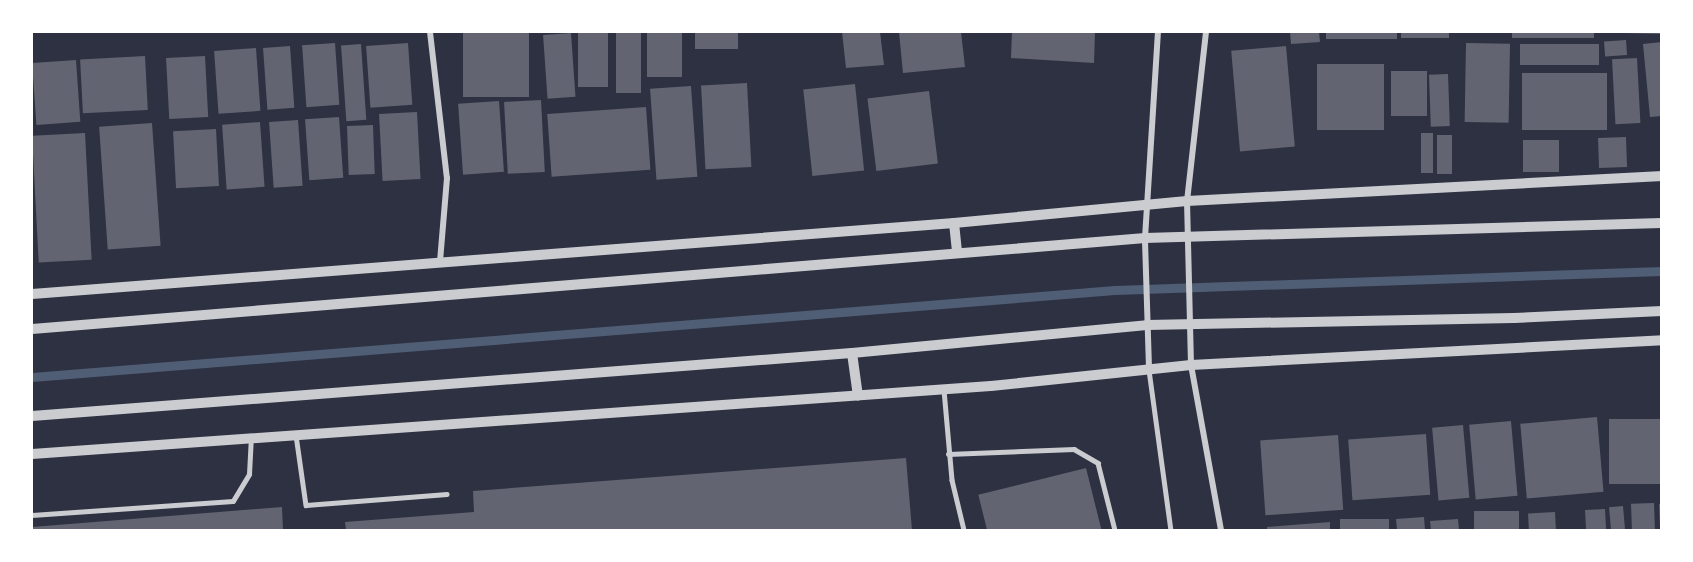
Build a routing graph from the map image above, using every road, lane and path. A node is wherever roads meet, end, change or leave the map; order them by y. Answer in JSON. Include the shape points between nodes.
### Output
{"nodes":[{"id":1,"x":430,"y":32,"type":"edge"},
{"id":2,"x":1158,"y":32,"type":"edge"},
{"id":3,"x":1206,"y":32,"type":"edge"},
{"id":4,"x":1662,"y":176,"type":"edge"},
{"id":5,"x":1187,"y":201,"type":"junction"},
{"id":6,"x":1147,"y":204,"type":"junction"},
{"id":7,"x":954,"y":223,"type":"junction"},
{"id":8,"x":1662,"y":223,"type":"edge"},
{"id":9,"x":1187,"y":237,"type":"junction"},
{"id":10,"x":1145,"y":238,"type":"junction"},
{"id":11,"x":957,"y":253,"type":"junction"},
{"id":12,"x":440,"y":261,"type":"junction"},
{"id":13,"x":32,"y":294,"type":"edge"},
{"id":14,"x":1662,"y":311,"type":"edge"},
{"id":15,"x":1191,"y":323,"type":"junction"},
{"id":16,"x":1147,"y":325,"type":"junction"},
{"id":17,"x":32,"y":329,"type":"edge"},
{"id":18,"x":1662,"y":340,"type":"edge"},
{"id":19,"x":852,"y":352,"type":"junction"},
{"id":20,"x":1191,"y":364,"type":"junction"},
{"id":21,"x":1149,"y":368,"type":"junction"},
{"id":22,"x":944,"y":390,"type":"junction"},
{"id":23,"x":858,"y":396,"type":"junction"},
{"id":24,"x":32,"y":416,"type":"edge"},
{"id":25,"x":296,"y":435,"type":"junction"},
{"id":26,"x":251,"y":438,"type":"junction"},
{"id":27,"x":32,"y":454,"type":"edge"},
{"id":28,"x":948,"y":454,"type":"junction"},
{"id":29,"x":447,"y":494,"type":"dead end"},
{"id":30,"x":32,"y":516,"type":"edge"},
{"id":31,"x":964,"y":531,"type":"edge"},
{"id":32,"x":1114,"y":531,"type":"edge"},
{"id":33,"x":1171,"y":531,"type":"edge"},
{"id":34,"x":1221,"y":531,"type":"edge"}],
"edges":[{"from":1,"to":12,"type":"street","via":[[447,178]]},
{"from":2,"to":6,"type":"street"},
{"from":3,"to":5,"type":"street"},
{"from":4,"to":5,"type":"street"},
{"from":5,"to":6,"type":"street"},
{"from":5,"to":9,"type":"street"},
{"from":6,"to":7,"type":"street"},
{"from":6,"to":10,"type":"street"},
{"from":7,"to":11,"type":"street"},
{"from":7,"to":12,"type":"street"},
{"from":8,"to":9,"type":"street"},
{"from":9,"to":10,"type":"street"},
{"from":9,"to":15,"type":"street"},
{"from":10,"to":11,"type":"street"},
{"from":10,"to":16,"type":"street"},
{"from":11,"to":17,"type":"street"},
{"from":12,"to":13,"type":"street"},
{"from":14,"to":15,"type":"street","via":[[1514,318]]},
{"from":15,"to":16,"type":"street"},
{"from":15,"to":20,"type":"street"},
{"from":16,"to":19,"type":"street"},
{"from":16,"to":21,"type":"street"},
{"from":18,"to":20,"type":"street"},
{"from":19,"to":23,"type":"street"},
{"from":19,"to":24,"type":"street"},
{"from":20,"to":21,"type":"street"},
{"from":20,"to":34,"type":"street"},
{"from":21,"to":22,"type":"street"},
{"from":21,"to":33,"type":"lane"},
{"from":22,"to":23,"type":"street"},
{"from":22,"to":28,"type":"lane"},
{"from":23,"to":25,"type":"street"},
{"from":25,"to":26,"type":"street"},
{"from":25,"to":29,"type":"lane","via":[[306,505]]},
{"from":26,"to":27,"type":"street"},
{"from":26,"to":30,"type":"lane","via":[[249,474],[233,501]]},
{"from":28,"to":31,"type":"lane"},
{"from":28,"to":32,"type":"lane","via":[[1074,449],[1098,463]]}]}
